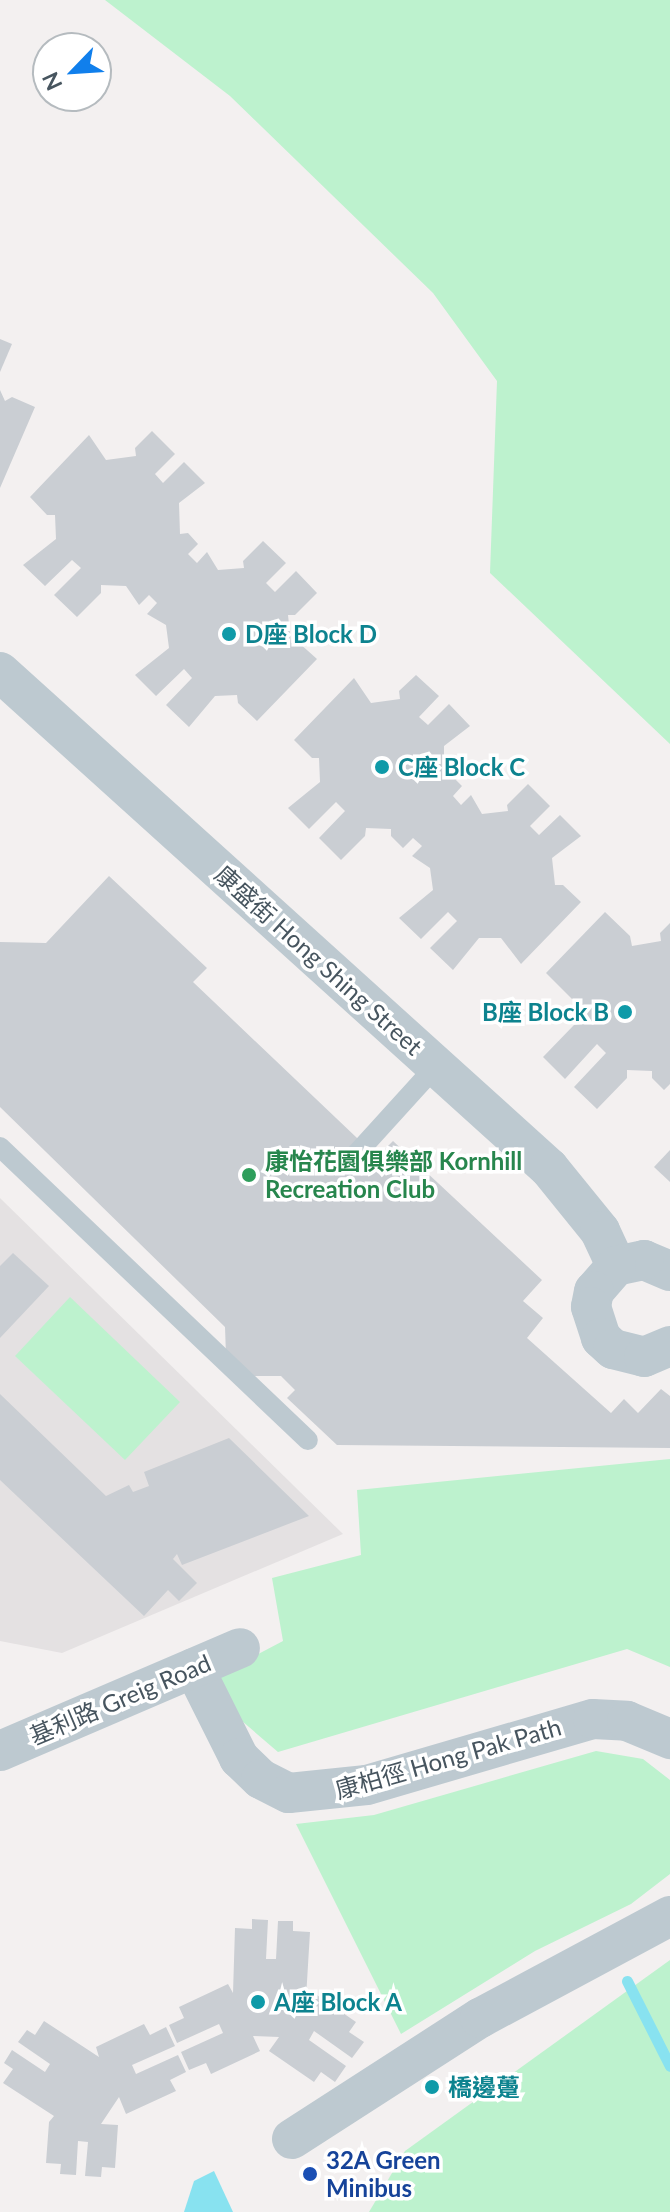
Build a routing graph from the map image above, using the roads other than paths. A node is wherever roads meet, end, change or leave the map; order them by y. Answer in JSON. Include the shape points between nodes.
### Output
{"nodes":[{"id":1,"x":0,"y":672,"type":"edge"},
{"id":2,"x":436,"y":1066,"type":"junction"},
{"id":3,"x":0,"y":1147,"type":"edge"},
{"id":4,"x":348,"y":1163,"type":"dead end"},
{"id":5,"x":616,"y":1266,"type":"junction"},
{"id":6,"x":670,"y":1271,"type":"edge"},
{"id":7,"x":670,"y":1346,"type":"edge"},
{"id":8,"x":308,"y":1440,"type":"dead end"},
{"id":9,"x":240,"y":1648,"type":"dead end"},
{"id":10,"x":194,"y":1668,"type":"junction"},
{"id":11,"x":670,"y":1739,"type":"edge"},
{"id":12,"x":0,"y":1751,"type":"edge"},
{"id":13,"x":670,"y":1916,"type":"edge"},
{"id":14,"x":292,"y":2139,"type":"dead end"}],
"edges":[{"from":1,"to":2,"type":"street","name":"康盛街 Hong Shing Street"},
{"from":2,"to":4,"type":"lane"},
{"from":2,"to":5,"type":"street","name":"康盛街 Hong Shing Street","via":[[576,1198]]},
{"from":3,"to":8,"type":"lane"},
{"from":5,"to":6,"type":"street","via":[[644,1260]]},
{"from":5,"to":7,"type":"street","via":[[594,1291],[593,1323],[601,1338],[628,1356],[644,1357]]},
{"from":9,"to":10,"type":"street","name":"基利路 Greig Road"},
{"from":10,"to":11,"type":"street","name":"康柏徑 Hong Pak Path","via":[[239,1758],[261,1779],[289,1793],[367,1785],[593,1719],[627,1721]]},
{"from":10,"to":12,"type":"street","name":"基利路 Greig Road"},
{"from":13,"to":14,"type":"street","via":[[493,2010]]}]}
